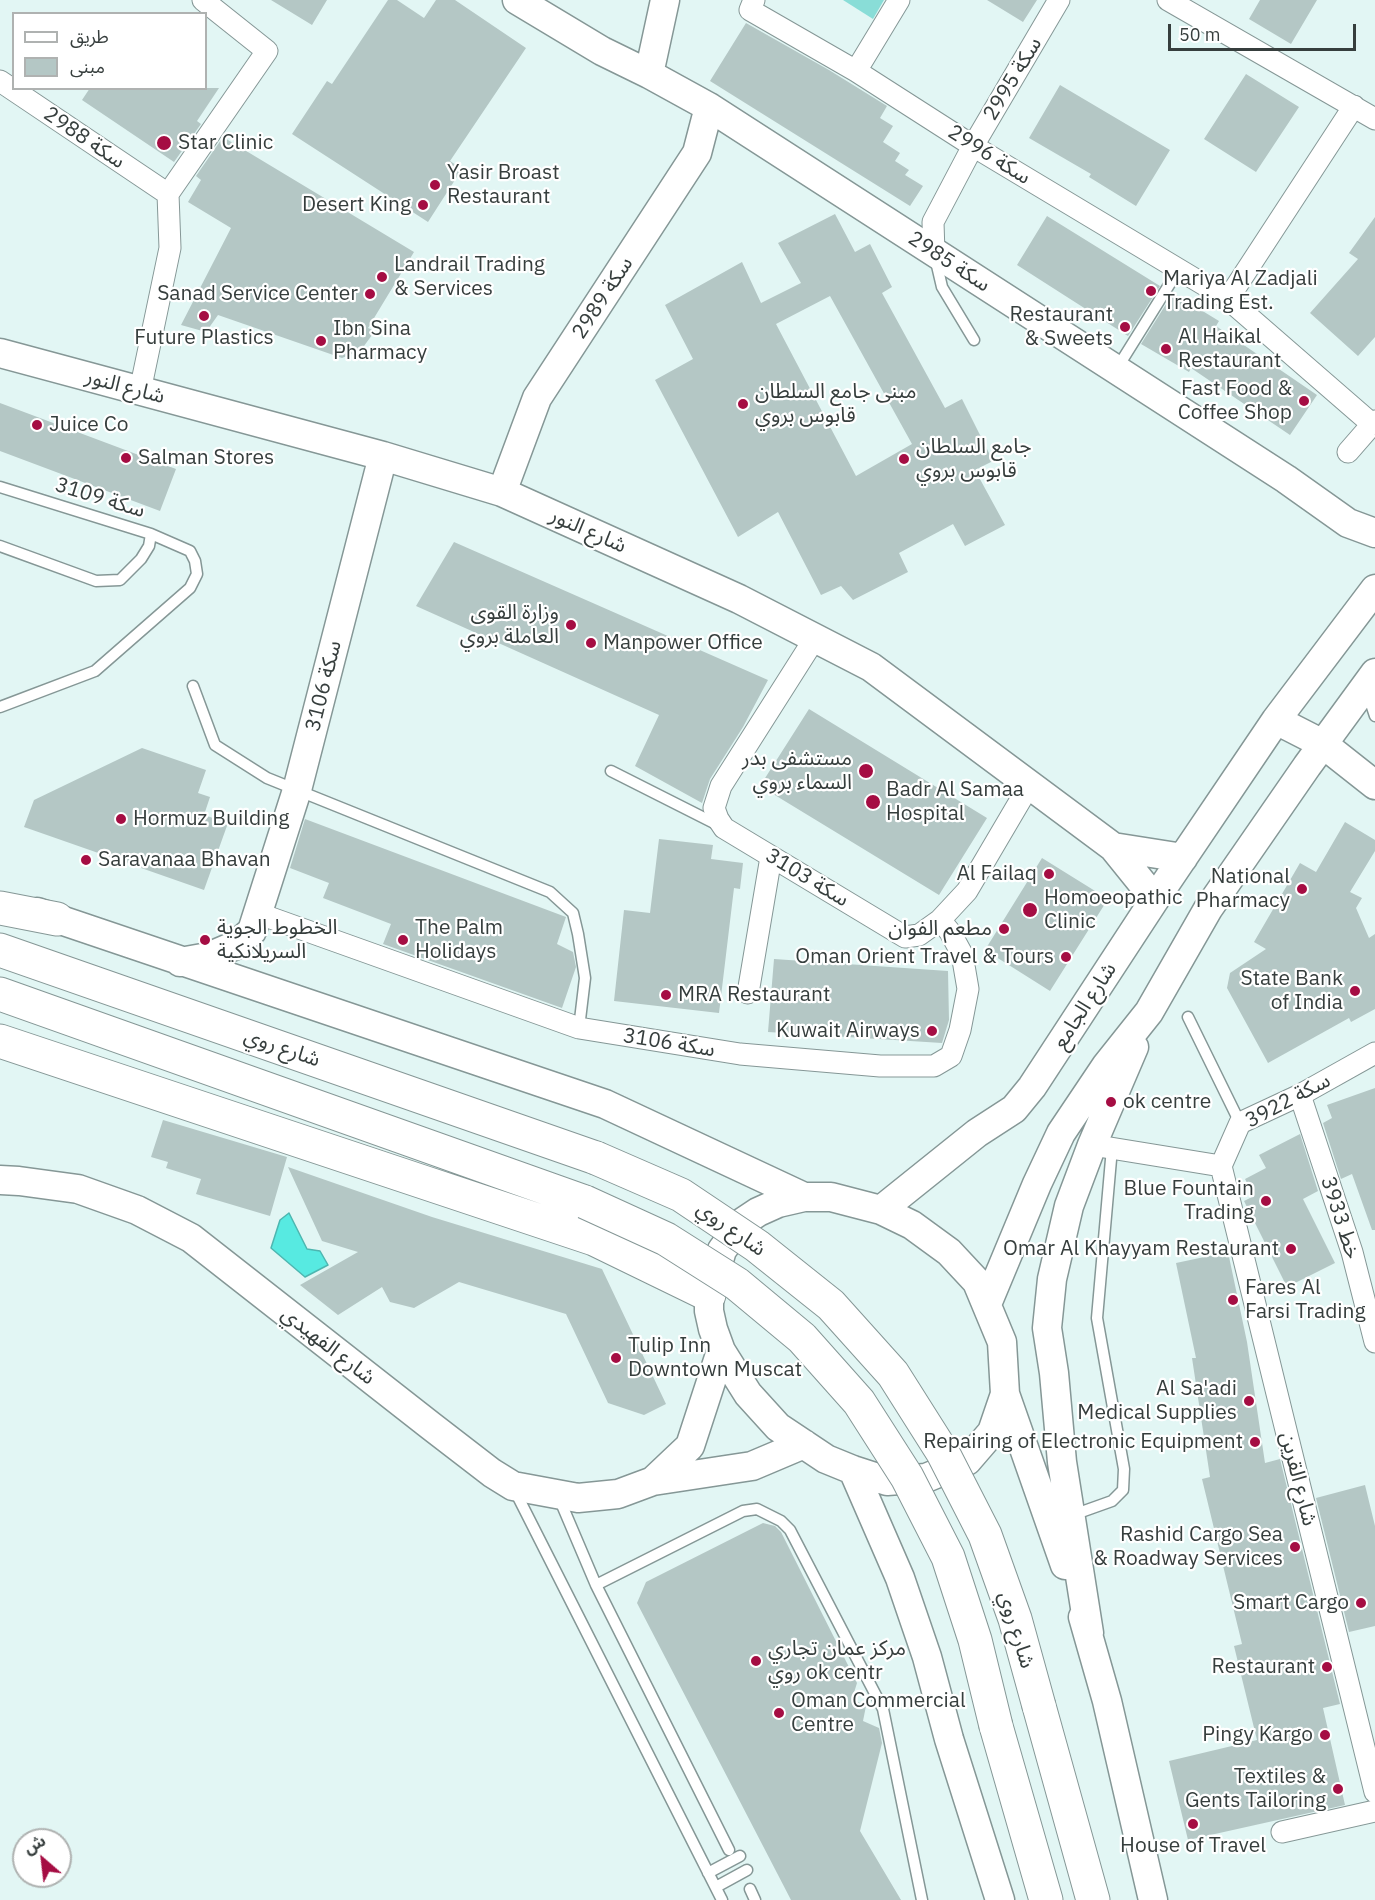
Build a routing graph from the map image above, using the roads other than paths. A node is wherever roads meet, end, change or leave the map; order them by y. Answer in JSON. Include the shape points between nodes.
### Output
{"nodes":[{"id":1,"x":203,"y":0,"type":"edge"},
{"id":2,"x":517,"y":0,"type":"edge"},
{"id":3,"x":665,"y":0,"type":"edge"},
{"id":4,"x":898,"y":0,"type":"edge"},
{"id":5,"x":1059,"y":0,"type":"edge"},
{"id":6,"x":1168,"y":0,"type":"edge"},
{"id":7,"x":752,"y":5,"type":"edge"},
{"id":8,"x":856,"y":71,"type":"junction"},
{"id":9,"x":649,"y":74,"type":"junction"},
{"id":10,"x":13,"y":90,"type":"edge"},
{"id":11,"x":1354,"y":106,"type":"junction"},
{"id":12,"x":709,"y":107,"type":"junction"},
{"id":13,"x":1375,"y":118,"type":"edge"},
{"id":14,"x":973,"y":146,"type":"junction"},
{"id":15,"x":168,"y":194,"type":"junction"},
{"id":16,"x":933,"y":222,"type":"junction"},
{"id":17,"x":905,"y":235,"type":"junction"},
{"id":18,"x":934,"y":253,"type":"junction"},
{"id":19,"x":1179,"y":269,"type":"junction"},
{"id":20,"x":1228,"y":299,"type":"junction"},
{"id":21,"x":974,"y":340,"type":"dead end"},
{"id":22,"x":0,"y":353,"type":"edge"},
{"id":23,"x":1116,"y":370,"type":"junction"},
{"id":24,"x":140,"y":391,"type":"junction"},
{"id":25,"x":1374,"y":423,"type":"edge"},
{"id":26,"x":1348,"y":452,"type":"dead end"},
{"id":27,"x":383,"y":456,"type":"junction"},
{"id":28,"x":0,"y":487,"type":"edge"},
{"id":29,"x":502,"y":492,"type":"junction"},
{"id":30,"x":1375,"y":533,"type":"edge"},
{"id":31,"x":151,"y":534,"type":"junction"},
{"id":32,"x":0,"y":546,"type":"edge"},
{"id":33,"x":1375,"y":589,"type":"edge"},
{"id":34,"x":815,"y":638,"type":"junction"},
{"id":35,"x":1374,"y":674,"type":"edge"},
{"id":36,"x":193,"y":686,"type":"dead end"},
{"id":37,"x":0,"y":707,"type":"edge"},
{"id":38,"x":1375,"y":716,"type":"edge"},
{"id":39,"x":1276,"y":720,"type":"junction"},
{"id":40,"x":1323,"y":744,"type":"junction"},
{"id":41,"x":611,"y":771,"type":"dead end"},
{"id":42,"x":1030,"y":784,"type":"junction"},
{"id":43,"x":1375,"y":785,"type":"edge"},
{"id":44,"x":297,"y":790,"type":"junction"},
{"id":45,"x":724,"y":828,"type":"junction"},
{"id":46,"x":1113,"y":847,"type":"junction"},
{"id":47,"x":771,"y":856,"type":"junction"},
{"id":48,"x":1183,"y":858,"type":"junction"},
{"id":49,"x":1155,"y":899,"type":"junction"},
{"id":50,"x":0,"y":900,"type":"edge"},
{"id":51,"x":0,"y":908,"type":"edge"},
{"id":52,"x":257,"y":913,"type":"junction"},
{"id":53,"x":57,"y":919,"type":"junction"},
{"id":54,"x":940,"y":920,"type":"junction"},
{"id":55,"x":0,"y":950,"type":"edge"},
{"id":56,"x":180,"y":962,"type":"junction"},
{"id":57,"x":748,"y":993,"type":"dead end"},
{"id":58,"x":0,"y":994,"type":"edge"},
{"id":59,"x":1149,"y":1012,"type":"junction"},
{"id":60,"x":1188,"y":1017,"type":"dead end"},
{"id":61,"x":579,"y":1028,"type":"junction"},
{"id":62,"x":0,"y":1041,"type":"edge"},
{"id":63,"x":1375,"y":1053,"type":"edge"},
{"id":64,"x":1300,"y":1095,"type":"junction"},
{"id":65,"x":1240,"y":1123,"type":"junction"},
{"id":66,"x":1102,"y":1146,"type":"junction"},
{"id":67,"x":1221,"y":1167,"type":"junction"},
{"id":68,"x":0,"y":1180,"type":"edge"},
{"id":69,"x":804,"y":1197,"type":"junction"},
{"id":70,"x":881,"y":1210,"type":"junction"},
{"id":71,"x":709,"y":1295,"type":"junction"},
{"id":72,"x":987,"y":1304,"type":"junction"},
{"id":73,"x":1375,"y":1342,"type":"edge"},
{"id":74,"x":721,"y":1351,"type":"junction"},
{"id":75,"x":1005,"y":1394,"type":"junction"},
{"id":76,"x":804,"y":1444,"type":"junction"},
{"id":77,"x":853,"y":1470,"type":"junction"},
{"id":78,"x":653,"y":1481,"type":"junction"},
{"id":79,"x":513,"y":1486,"type":"junction"},
{"id":80,"x":558,"y":1495,"type":"junction"},
{"id":81,"x":1070,"y":1516,"type":"junction"},
{"id":82,"x":596,"y":1585,"type":"junction"},
{"id":83,"x":1089,"y":1633,"type":"junction"},
{"id":84,"x":1375,"y":1791,"type":"edge"},
{"id":85,"x":1375,"y":1811,"type":"edge"},
{"id":86,"x":1281,"y":1832,"type":"dead end"},
{"id":87,"x":729,"y":1850,"type":"dead end"},
{"id":88,"x":740,"y":1856,"type":"dead end"},
{"id":89,"x":747,"y":1870,"type":"dead end"},
{"id":90,"x":708,"y":1873,"type":"junction"},
{"id":91,"x":716,"y":1887,"type":"junction"},
{"id":92,"x":750,"y":1889,"type":"dead end"},
{"id":93,"x":996,"y":1895,"type":"edge"},
{"id":94,"x":722,"y":1900,"type":"edge"},
{"id":95,"x":755,"y":1900,"type":"edge"},
{"id":96,"x":922,"y":1900,"type":"edge"},
{"id":97,"x":1046,"y":1900,"type":"edge"},
{"id":98,"x":1093,"y":1900,"type":"edge"},
{"id":99,"x":1153,"y":1900,"type":"edge"}],
"edges":[{"from":1,"to":15,"type":"street","via":[[267,51]]},
{"from":2,"to":9,"type":"main road","name":"سكة 2985"},
{"from":3,"to":9,"type":"main road"},
{"from":4,"to":8,"type":"street"},
{"from":5,"to":14,"type":"street","name":"سكة 2995"},
{"from":6,"to":11,"type":"street"},
{"from":7,"to":8,"type":"street","name":"سكة 2996"},
{"from":8,"to":14,"type":"street","name":"سكة 2996"},
{"from":9,"to":12,"type":"main road","name":"سكة 2985"},
{"from":10,"to":15,"type":"street","name":"سكة 2988"},
{"from":11,"to":13,"type":"street"},
{"from":11,"to":20,"type":"street"},
{"from":12,"to":17,"type":"main road","name":"سكة 2985"},
{"from":12,"to":29,"type":"main road","name":"سكة 2989","via":[[697,153],[537,398]]},
{"from":14,"to":16,"type":"street","name":"سكة 2995"},
{"from":14,"to":19,"type":"street","name":"سكة 2996"},
{"from":15,"to":24,"type":"street","via":[[170,248]]},
{"from":16,"to":17,"type":"street"},
{"from":16,"to":18,"type":"street","name":"سكة 2995"},
{"from":17,"to":18,"type":"main road","name":"سكة 2985"},
{"from":18,"to":21,"type":"lane","via":[[942,287]]},
{"from":18,"to":23,"type":"main road","name":"سكة 2985"},
{"from":19,"to":20,"type":"street","name":"سكة 2996"},
{"from":19,"to":23,"type":"lane"},
{"from":20,"to":25,"type":"street","name":"سكة 2996"},
{"from":22,"to":24,"type":"main road","name":"شارع النور"},
{"from":23,"to":30,"type":"main road","name":"سكة 2985","via":[[1348,523]]},
{"from":24,"to":27,"type":"main road","name":"شارع النور"},
{"from":25,"to":26,"type":"street"},
{"from":27,"to":29,"type":"main road","name":"شارع النور"},
{"from":27,"to":44,"type":"main road","name":"سكة 3106"},
{"from":28,"to":31,"type":"lane","name":"سكة 3109"},
{"from":29,"to":34,"type":"main road","name":"شارع النور","via":[[740,599]]},
{"from":31,"to":32,"type":"lane","name":"سكة 3109","via":[[141,560],[120,580],[96,581]]},
{"from":31,"to":37,"type":"lane","via":[[190,551],[197,574],[190,588],[95,670]]},
{"from":33,"to":39,"type":"main road","name":"شارع الجامع"},
{"from":34,"to":42,"type":"main road","name":"شارع النور","via":[[872,667]]},
{"from":34,"to":45,"type":"street","via":[[721,786],[714,808]]},
{"from":35,"to":38,"type":"lane","via":[[1370,701]]},
{"from":35,"to":40,"type":"main road"},
{"from":36,"to":44,"type":"lane","via":[[215,745],[267,778]]},
{"from":39,"to":40,"type":"main road"},
{"from":39,"to":48,"type":"main road","name":"شارع الجامع"},
{"from":40,"to":43,"type":"main road"},
{"from":40,"to":59,"type":"main road","via":[[1208,909]]},
{"from":41,"to":45,"type":"lane"},
{"from":42,"to":46,"type":"main road","name":"شارع النور"},
{"from":42,"to":54,"type":"street","name":"سكة 3103","via":[[967,891]]},
{"from":44,"to":52,"type":"main road","name":"سكة 3106"},
{"from":44,"to":61,"type":"lane","via":[[550,892],[573,913],[578,934],[585,978]]},
{"from":45,"to":47,"type":"street","name":"سكة 3103"},
{"from":46,"to":48,"type":"main road","name":"شارع النور"},
{"from":46,"to":49,"type":"main road","name":"شارع النور"},
{"from":47,"to":54,"type":"street","name":"سكة 3103","via":[[905,937],[919,935]]},
{"from":47,"to":57,"type":"street"},
{"from":48,"to":49,"type":"main road","name":"شارع الجامع"},
{"from":49,"to":70,"type":"main road","name":"شارع الجامع","via":[[1014,1109],[977,1133]]},
{"from":50,"to":53,"type":"main road"},
{"from":51,"to":53,"type":"main road"},
{"from":52,"to":56,"type":"main road","name":"سكة 3106","via":[[252,931],[236,945],[208,957]]},
{"from":52,"to":61,"type":"street","name":"سكة 3106"},
{"from":53,"to":56,"type":"main road"},
{"from":54,"to":61,"type":"street","name":"سكة 3106","via":[[962,954],[968,989],[951,1056],[934,1066],[880,1066],[740,1054]]},
{"from":55,"to":98,"type":"main road","name":"شارع روي","bridge":true,"via":[[596,1158],[681,1195],[757,1246],[831,1305],[893,1374],[943,1453],[985,1535],[1015,1619]]},
{"from":56,"to":69,"type":"main road","via":[[605,1104]]},
{"from":58,"to":97,"type":"main road","name":"شارع روي","bridge":true,"via":[[585,1202],[666,1239],[737,1284],[802,1338],[859,1402],[907,1477],[948,1557],[975,1640]]},
{"from":59,"to":66,"type":"main road"},
{"from":59,"to":72,"type":"main road","via":[[1106,1066],[1061,1133]]},
{"from":60,"to":65,"type":"lane"},
{"from":62,"to":71,"type":"main road","via":[[594,1239]]},
{"from":63,"to":64,"type":"street","name":"سكة 3922"},
{"from":64,"to":65,"type":"street","name":"سكة 3922"},
{"from":64,"to":73,"type":"street","name":"3933 خط","via":[[1352,1252]]},
{"from":65,"to":67,"type":"street","name":"سكة 3922"},
{"from":66,"to":67,"type":"street"},
{"from":66,"to":81,"type":"main road","via":[[1069,1206],[1052,1279],[1047,1328]]},
{"from":66,"to":81,"type":"lane","via":[[1097,1318],[1124,1469],[1123,1490],[1112,1501]]},
{"from":67,"to":84,"type":"street","name":"شارع القرين"},
{"from":68,"to":79,"type":"main road","name":"شارع الفهيدي","via":[[78,1189],[137,1210],[191,1238]]},
{"from":69,"to":70,"type":"main road","via":[[831,1197]]},
{"from":69,"to":71,"type":"main road","via":[[778,1203],[743,1222],[722,1250]]},
{"from":70,"to":72,"type":"main road","via":[[912,1225],[949,1252],[977,1282]]},
{"from":71,"to":74,"type":"main road","via":[[709,1311]]},
{"from":72,"to":75,"type":"main road","via":[[1002,1342]]},
{"from":74,"to":76,"type":"main road","via":[[748,1394],[778,1427]]},
{"from":74,"to":78,"type":"main road","name":"شارع الفهيدي","via":[[690,1446]]},
{"from":75,"to":77,"type":"main road","via":[[992,1432],[967,1461],[926,1478],[887,1481]]},
{"from":75,"to":83,"type":"main road"},
{"from":76,"to":77,"type":"main road","via":[[825,1459]]},
{"from":76,"to":78,"type":"main road","name":"شارع الفهيدي","via":[[752,1466]]},
{"from":77,"to":93,"type":"main road","via":[[900,1578],[927,1656]]},
{"from":78,"to":80,"type":"main road","name":"شارع الفهيدي","via":[[618,1494],[578,1498]]},
{"from":79,"to":80,"type":"main road","name":"شارع الفهيدي"},
{"from":79,"to":90,"type":"lane"},
{"from":80,"to":82,"type":"lane"},
{"from":81,"to":83,"type":"main road"},
{"from":82,"to":87,"type":"lane"},
{"from":82,"to":96,"type":"lane","via":[[743,1511],[757,1509],[781,1521],[790,1530],[883,1709]]},
{"from":83,"to":99,"type":"main road"},
{"from":85,"to":86,"type":"street"},
{"from":88,"to":90,"type":"lane"},
{"from":89,"to":91,"type":"lane"},
{"from":90,"to":91,"type":"lane"},
{"from":91,"to":94,"type":"lane"},
{"from":92,"to":95,"type":"lane"}]}
